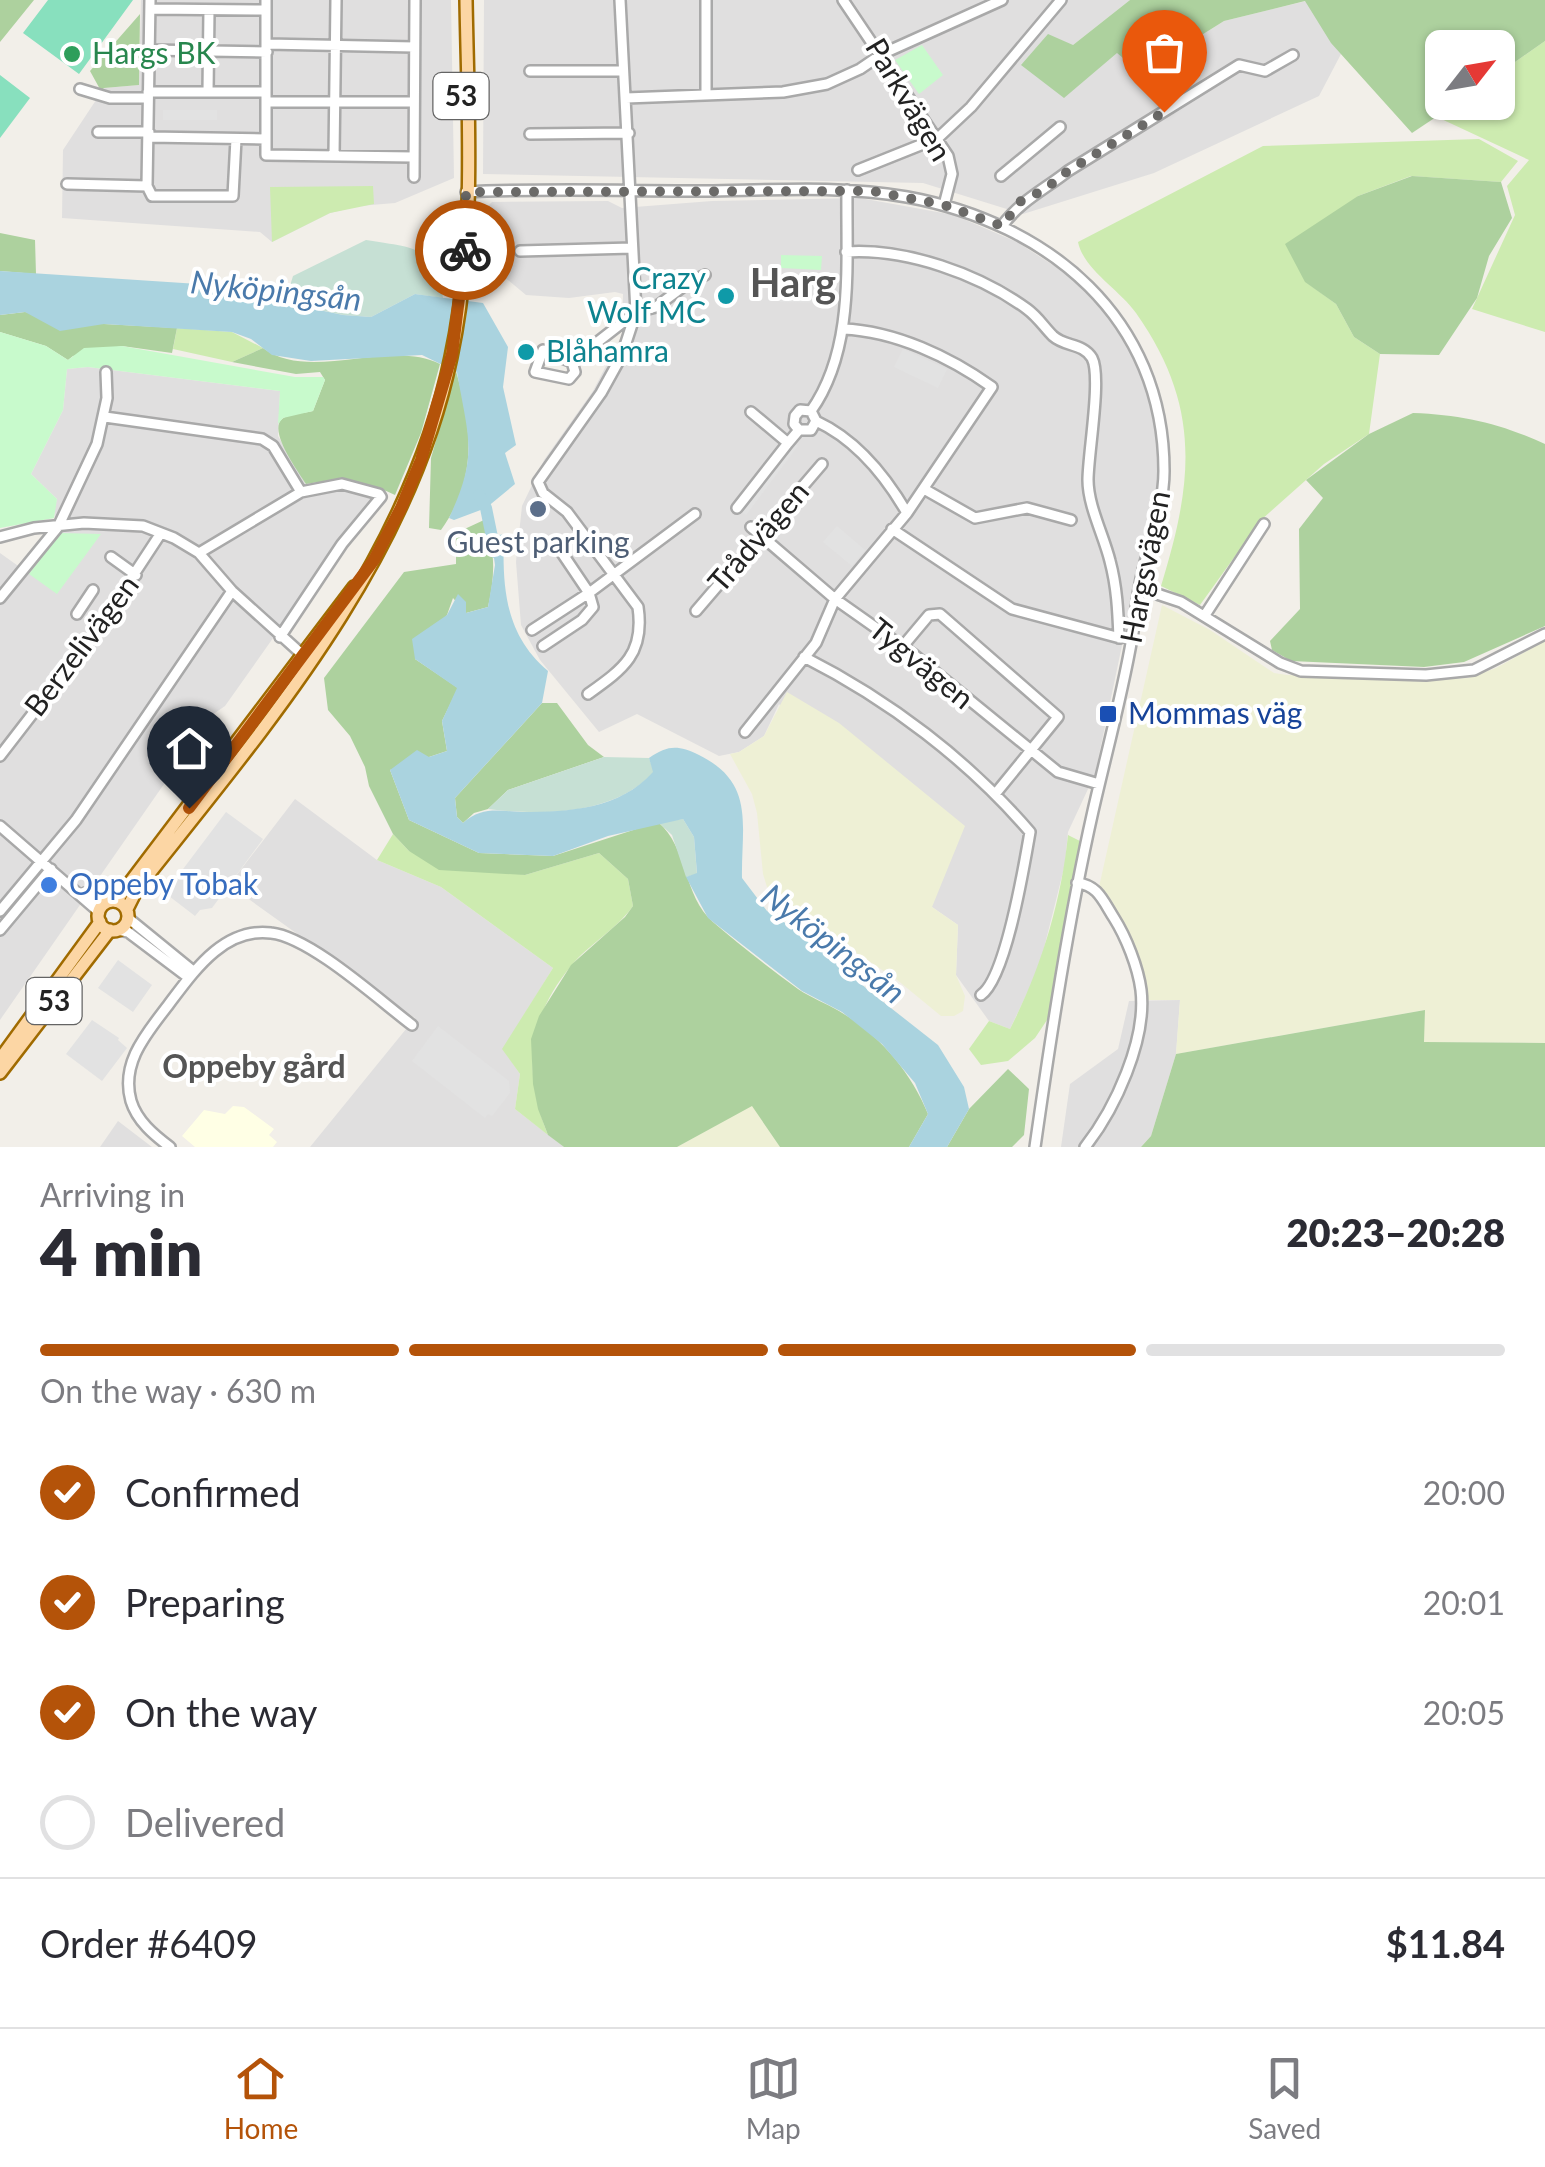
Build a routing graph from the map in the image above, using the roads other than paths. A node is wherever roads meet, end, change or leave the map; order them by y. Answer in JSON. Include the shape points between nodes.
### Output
{"nodes":[{"id":1,"x":336,"y":0,"type":"edge"},
{"id":2,"x":414,"y":0,"type":"edge"},
{"id":3,"x":463,"y":0,"type":"edge"},
{"id":4,"x":620,"y":0,"type":"edge"},
{"id":5,"x":706,"y":0,"type":"edge"},
{"id":6,"x":843,"y":0,"type":"edge"},
{"id":7,"x":1002,"y":0,"type":"edge"},
{"id":8,"x":1061,"y":0,"type":"edge"},
{"id":9,"x":150,"y":5,"type":"edge"},
{"id":10,"x":194,"y":5,"type":"edge"},
{"id":11,"x":266,"y":5,"type":"edge"},
{"id":12,"x":208,"y":10,"type":"junction"},
{"id":13,"x":335,"y":45,"type":"junction"},
{"id":14,"x":414,"y":47,"type":"junction"},
{"id":15,"x":267,"y":48,"type":"junction"},
{"id":16,"x":149,"y":50,"type":"junction"},
{"id":17,"x":208,"y":51,"type":"junction"},
{"id":18,"x":882,"y":54,"type":"junction"},
{"id":19,"x":1293,"y":55,"type":"dead end"},
{"id":20,"x":530,"y":71,"type":"dead end"},
{"id":21,"x":623,"y":71,"type":"junction"},
{"id":22,"x":80,"y":88,"type":"dead end"},
{"id":23,"x":208,"y":92,"type":"junction"},
{"id":24,"x":148,"y":95,"type":"junction"},
{"id":25,"x":706,"y":95,"type":"junction"},
{"id":26,"x":266,"y":97,"type":"junction"},
{"id":27,"x":626,"y":98,"type":"junction"},
{"id":28,"x":334,"y":102,"type":"junction"},
{"id":29,"x":414,"y":102,"type":"junction"},
{"id":30,"x":1060,"y":127,"type":"dead end"},
{"id":31,"x":98,"y":132,"type":"dead end"},
{"id":32,"x":628,"y":133,"type":"junction"},
{"id":33,"x":149,"y":134,"type":"junction"},
{"id":34,"x":530,"y":134,"type":"dead end"},
{"id":35,"x":938,"y":138,"type":"junction"},
{"id":36,"x":236,"y":139,"type":"junction"},
{"id":37,"x":265,"y":139,"type":"junction"},
{"id":38,"x":334,"y":156,"type":"junction"},
{"id":39,"x":414,"y":157,"type":"junction"},
{"id":40,"x":858,"y":170,"type":"dead end"},
{"id":41,"x":1001,"y":176,"type":"dead end"},
{"id":42,"x":414,"y":177,"type":"dead end"},
{"id":43,"x":67,"y":184,"type":"dead end"},
{"id":44,"x":147,"y":186,"type":"junction"},
{"id":45,"x":629,"y":190,"type":"junction"},
{"id":46,"x":848,"y":190,"type":"junction"},
{"id":47,"x":466,"y":192,"type":"junction"},
{"id":48,"x":944,"y":205,"type":"junction"},
{"id":49,"x":1002,"y":226,"type":"junction"},
{"id":50,"x":632,"y":248,"type":"junction"},
{"id":51,"x":520,"y":251,"type":"dead end"},
{"id":52,"x":846,"y":252,"type":"junction"},
{"id":53,"x":706,"y":275,"type":"dead end"},
{"id":54,"x":636,"y":312,"type":"junction"},
{"id":55,"x":843,"y":329,"type":"junction"},
{"id":56,"x":572,"y":362,"type":"dead end"},
{"id":57,"x":106,"y":372,"type":"dead end"},
{"id":58,"x":811,"y":411,"type":"junction"},
{"id":59,"x":752,"y":412,"type":"dead end"},
{"id":60,"x":105,"y":418,"type":"junction"},
{"id":61,"x":816,"y":422,"type":"junction"},
{"id":62,"x":798,"y":430,"type":"junction"},
{"id":63,"x":788,"y":442,"type":"junction"},
{"id":64,"x":822,"y":464,"type":"dead end"},
{"id":65,"x":924,"y":489,"type":"junction"},
{"id":66,"x":301,"y":492,"type":"junction"},
{"id":67,"x":737,"y":508,"type":"dead end"},
{"id":68,"x":906,"y":513,"type":"junction"},
{"id":69,"x":696,"y":514,"type":"dead end"},
{"id":70,"x":1071,"y":520,"type":"dead end"},
{"id":71,"x":1264,"y":524,"type":"dead end"},
{"id":72,"x":58,"y":527,"type":"junction"},
{"id":73,"x":892,"y":529,"type":"junction"},
{"id":74,"x":756,"y":530,"type":"junction"},
{"id":75,"x":161,"y":533,"type":"junction"},
{"id":76,"x":0,"y":537,"type":"edge"},
{"id":77,"x":560,"y":550,"type":"dead end"},
{"id":78,"x":199,"y":554,"type":"junction"},
{"id":79,"x":110,"y":557,"type":"dead end"},
{"id":80,"x":614,"y":574,"type":"junction"},
{"id":81,"x":136,"y":575,"type":"junction"},
{"id":82,"x":1139,"y":588,"type":"junction"},
{"id":83,"x":93,"y":590,"type":"dead end"},
{"id":84,"x":232,"y":591,"type":"junction"},
{"id":85,"x":589,"y":592,"type":"junction"},
{"id":86,"x":0,"y":598,"type":"edge"},
{"id":87,"x":835,"y":598,"type":"junction"},
{"id":88,"x":696,"y":611,"type":"dead end"},
{"id":89,"x":77,"y":614,"type":"dead end"},
{"id":90,"x":1205,"y":615,"type":"junction"},
{"id":91,"x":532,"y":630,"type":"dead end"},
{"id":92,"x":1545,"y":634,"type":"edge"},
{"id":93,"x":280,"y":637,"type":"junction"},
{"id":94,"x":1118,"y":638,"type":"junction"},
{"id":95,"x":1132,"y":640,"type":"junction"},
{"id":96,"x":543,"y":646,"type":"dead end"},
{"id":97,"x":903,"y":646,"type":"junction"},
{"id":98,"x":804,"y":657,"type":"junction"},
{"id":99,"x":307,"y":658,"type":"junction"},
{"id":100,"x":588,"y":694,"type":"dead end"},
{"id":101,"x":745,"y":732,"type":"dead end"},
{"id":102,"x":1031,"y":752,"type":"junction"},
{"id":103,"x":0,"y":756,"type":"edge"},
{"id":104,"x":1100,"y":784,"type":"junction"},
{"id":105,"x":996,"y":793,"type":"junction"},
{"id":106,"x":0,"y":826,"type":"edge"},
{"id":107,"x":42,"y":861,"type":"junction"},
{"id":108,"x":51,"y":869,"type":"junction"},
{"id":109,"x":1077,"y":883,"type":"junction"},
{"id":110,"x":0,"y":911,"type":"edge"},
{"id":111,"x":128,"y":914,"type":"junction"},
{"id":112,"x":108,"y":916,"type":"junction"},
{"id":113,"x":0,"y":930,"type":"edge"},
{"id":114,"x":191,"y":974,"type":"junction"},
{"id":115,"x":981,"y":995,"type":"dead end"},
{"id":116,"x":412,"y":1025,"type":"dead end"},
{"id":117,"x":0,"y":1059,"type":"edge"},
{"id":118,"x":0,"y":1074,"type":"edge"},
{"id":119,"x":170,"y":1147,"type":"edge"},
{"id":120,"x":1035,"y":1147,"type":"edge"},
{"id":121,"x":1085,"y":1147,"type":"edge"}],
"edges":[{"from":1,"to":13,"type":"street"},
{"from":2,"to":14,"type":"street"},
{"from":3,"to":47,"type":"main road","number":"53"},
{"from":4,"to":21,"type":"street"},
{"from":5,"to":25,"type":"street"},
{"from":6,"to":18,"type":"street","name":"Parkvägen"},
{"from":7,"to":18,"type":"street"},
{"from":8,"to":35,"type":"street"},
{"from":9,"to":10,"type":"street"},
{"from":9,"to":16,"type":"street"},
{"from":10,"to":12,"type":"street"},
{"from":11,"to":12,"type":"street"},
{"from":11,"to":15,"type":"street"},
{"from":12,"to":17,"type":"street"},
{"from":13,"to":14,"type":"street"},
{"from":13,"to":15,"type":"street"},
{"from":13,"to":28,"type":"street"},
{"from":14,"to":29,"type":"street"},
{"from":15,"to":17,"type":"street"},
{"from":15,"to":26,"type":"street"},
{"from":16,"to":17,"type":"street"},
{"from":16,"to":24,"type":"street"},
{"from":17,"to":23,"type":"street"},
{"from":18,"to":25,"type":"street","via":[[827,84]]},
{"from":18,"to":35,"type":"street","name":"Parkvägen"},
{"from":19,"to":49,"type":"street","via":[[1265,71],[1239,65],[1021,201]]},
{"from":20,"to":21,"type":"street"},
{"from":21,"to":27,"type":"street"},
{"from":22,"to":24,"type":"street","via":[[110,98]]},
{"from":23,"to":24,"type":"street"},
{"from":23,"to":26,"type":"street"},
{"from":24,"to":33,"type":"street"},
{"from":25,"to":27,"type":"street"},
{"from":26,"to":28,"type":"street"},
{"from":26,"to":37,"type":"street"},
{"from":27,"to":32,"type":"street"},
{"from":28,"to":29,"type":"street"},
{"from":28,"to":38,"type":"street"},
{"from":29,"to":39,"type":"street"},
{"from":30,"to":41,"type":"street"},
{"from":31,"to":33,"type":"street"},
{"from":32,"to":34,"type":"street"},
{"from":32,"to":45,"type":"street"},
{"from":33,"to":36,"type":"street"},
{"from":33,"to":44,"type":"street"},
{"from":35,"to":40,"type":"street"},
{"from":35,"to":48,"type":"street","name":"Parkvägen","via":[[952,174]]},
{"from":36,"to":37,"type":"street"},
{"from":36,"to":44,"type":"street","via":[[233,196],[152,196]]},
{"from":37,"to":38,"type":"street","via":[[266,155]]},
{"from":38,"to":39,"type":"street"},
{"from":39,"to":42,"type":"street"},
{"from":43,"to":44,"type":"street"},
{"from":45,"to":46,"type":"street","name":"Hargsvägen"},
{"from":45,"to":47,"type":"street","name":"Hargsvägen"},
{"from":45,"to":50,"type":"street"},
{"from":46,"to":48,"type":"street","name":"Hargsvägen"},
{"from":46,"to":52,"type":"street"},
{"from":47,"to":99,"type":"main road","number":"53","via":[[463,282],[443,390],[421,460],[347,612]]},
{"from":48,"to":49,"type":"street","name":"Hargsvägen"},
{"from":49,"to":82,"type":"street","name":"Hargsvägen","via":[[1048,250],[1083,279],[1116,313],[1138,354],[1154,398],[1164,472]]},
{"from":50,"to":51,"type":"street"},
{"from":50,"to":54,"type":"street"},
{"from":52,"to":55,"type":"street"},
{"from":52,"to":94,"type":"street","via":[[918,261],[985,284],[1028,310],[1056,339],[1090,354],[1095,381],[1088,485],[1111,565]]},
{"from":53,"to":54,"type":"street"},
{"from":54,"to":56,"type":"street"},
{"from":54,"to":80,"type":"street","via":[[601,393],[538,482]]},
{"from":55,"to":58,"type":"street"},
{"from":55,"to":65,"type":"street","via":[[896,338],[992,387]]},
{"from":57,"to":60,"type":"street"},
{"from":58,"to":61,"type":"street"},
{"from":58,"to":62,"type":"street","via":[[794,416]]},
{"from":59,"to":63,"type":"street"},
{"from":60,"to":66,"type":"street","via":[[262,440],[273,446]]},
{"from":60,"to":72,"type":"street"},
{"from":61,"to":62,"type":"street","via":[[811,430]]},
{"from":61,"to":68,"type":"street","via":[[884,473]]},
{"from":62,"to":63,"type":"street"},
{"from":63,"to":67,"type":"street"},
{"from":64,"to":74,"type":"street","name":"Trådvägen"},
{"from":65,"to":68,"type":"street"},
{"from":65,"to":70,"type":"street","via":[[975,518],[1027,508]]},
{"from":66,"to":78,"type":"street"},
{"from":66,"to":93,"type":"street","via":[[342,484],[380,497]]},
{"from":68,"to":73,"type":"street"},
{"from":69,"to":80,"type":"street"},
{"from":71,"to":90,"type":"street"},
{"from":72,"to":75,"type":"street","via":[[104,523]]},
{"from":72,"to":76,"type":"street"},
{"from":72,"to":86,"type":"street"},
{"from":73,"to":87,"type":"street"},
{"from":73,"to":94,"type":"street","via":[[1012,610]]},
{"from":74,"to":87,"type":"street","name":"Tygvägen"},
{"from":74,"to":88,"type":"street","name":"Trådvägen"},
{"from":75,"to":78,"type":"street"},
{"from":75,"to":81,"type":"street","name":"Berzelivägen"},
{"from":77,"to":85,"type":"street"},
{"from":78,"to":84,"type":"street"},
{"from":79,"to":81,"type":"street"},
{"from":80,"to":85,"type":"street"},
{"from":80,"to":100,"type":"street","via":[[638,608],[636,649]]},
{"from":81,"to":103,"type":"street","name":"Berzelivägen"},
{"from":82,"to":90,"type":"street"},
{"from":82,"to":95,"type":"street","name":"Hargsvägen"},
{"from":83,"to":89,"type":"street"},
{"from":84,"to":93,"type":"street"},
{"from":84,"to":107,"type":"street"},
{"from":85,"to":91,"type":"street"},
{"from":85,"to":96,"type":"street","via":[[593,607],[582,620]]},
{"from":87,"to":97,"type":"street","name":"Tygvägen"},
{"from":87,"to":98,"type":"street"},
{"from":90,"to":92,"type":"street","via":[[1301,671],[1474,670]]},
{"from":93,"to":99,"type":"street"},
{"from":94,"to":95,"type":"street"},
{"from":95,"to":104,"type":"street","name":"Hargsvägen"},
{"from":97,"to":102,"type":"street","name":"Tygvägen"},
{"from":97,"to":102,"type":"street","via":[[934,613],[954,626],[1058,717]]},
{"from":98,"to":101,"type":"street"},
{"from":98,"to":105,"type":"street","via":[[877,696]]},
{"from":99,"to":111,"type":"main road","number":"53","via":[[262,731],[138,889]]},
{"from":99,"to":112,"type":"main road","number":"53"},
{"from":102,"to":104,"type":"street","name":"Tygvägen","via":[[1058,772]]},
{"from":102,"to":105,"type":"street"},
{"from":104,"to":109,"type":"street","name":"Hargsvägen"},
{"from":105,"to":115,"type":"street","via":[[1030,832],[1000,967]]},
{"from":106,"to":107,"type":"street"},
{"from":107,"to":108,"type":"street"},
{"from":107,"to":110,"type":"street"},
{"from":108,"to":112,"type":"street"},
{"from":108,"to":113,"type":"street"},
{"from":109,"to":120,"type":"street","name":"Hargsvägen"},
{"from":109,"to":121,"type":"street","via":[[1097,891],[1118,924],[1141,990],[1124,1078]]},
{"from":111,"to":112,"type":"main road","number":"53"},
{"from":111,"to":112,"type":"main road"},
{"from":111,"to":114,"type":"street"},
{"from":112,"to":114,"type":"street"},
{"from":112,"to":117,"type":"main road","number":"53"},
{"from":112,"to":118,"type":"main road","number":"53"},
{"from":114,"to":116,"type":"street","via":[[238,938],[284,935]]},
{"from":114,"to":119,"type":"street","via":[[139,1045],[129,1082],[139,1118]]}]}
